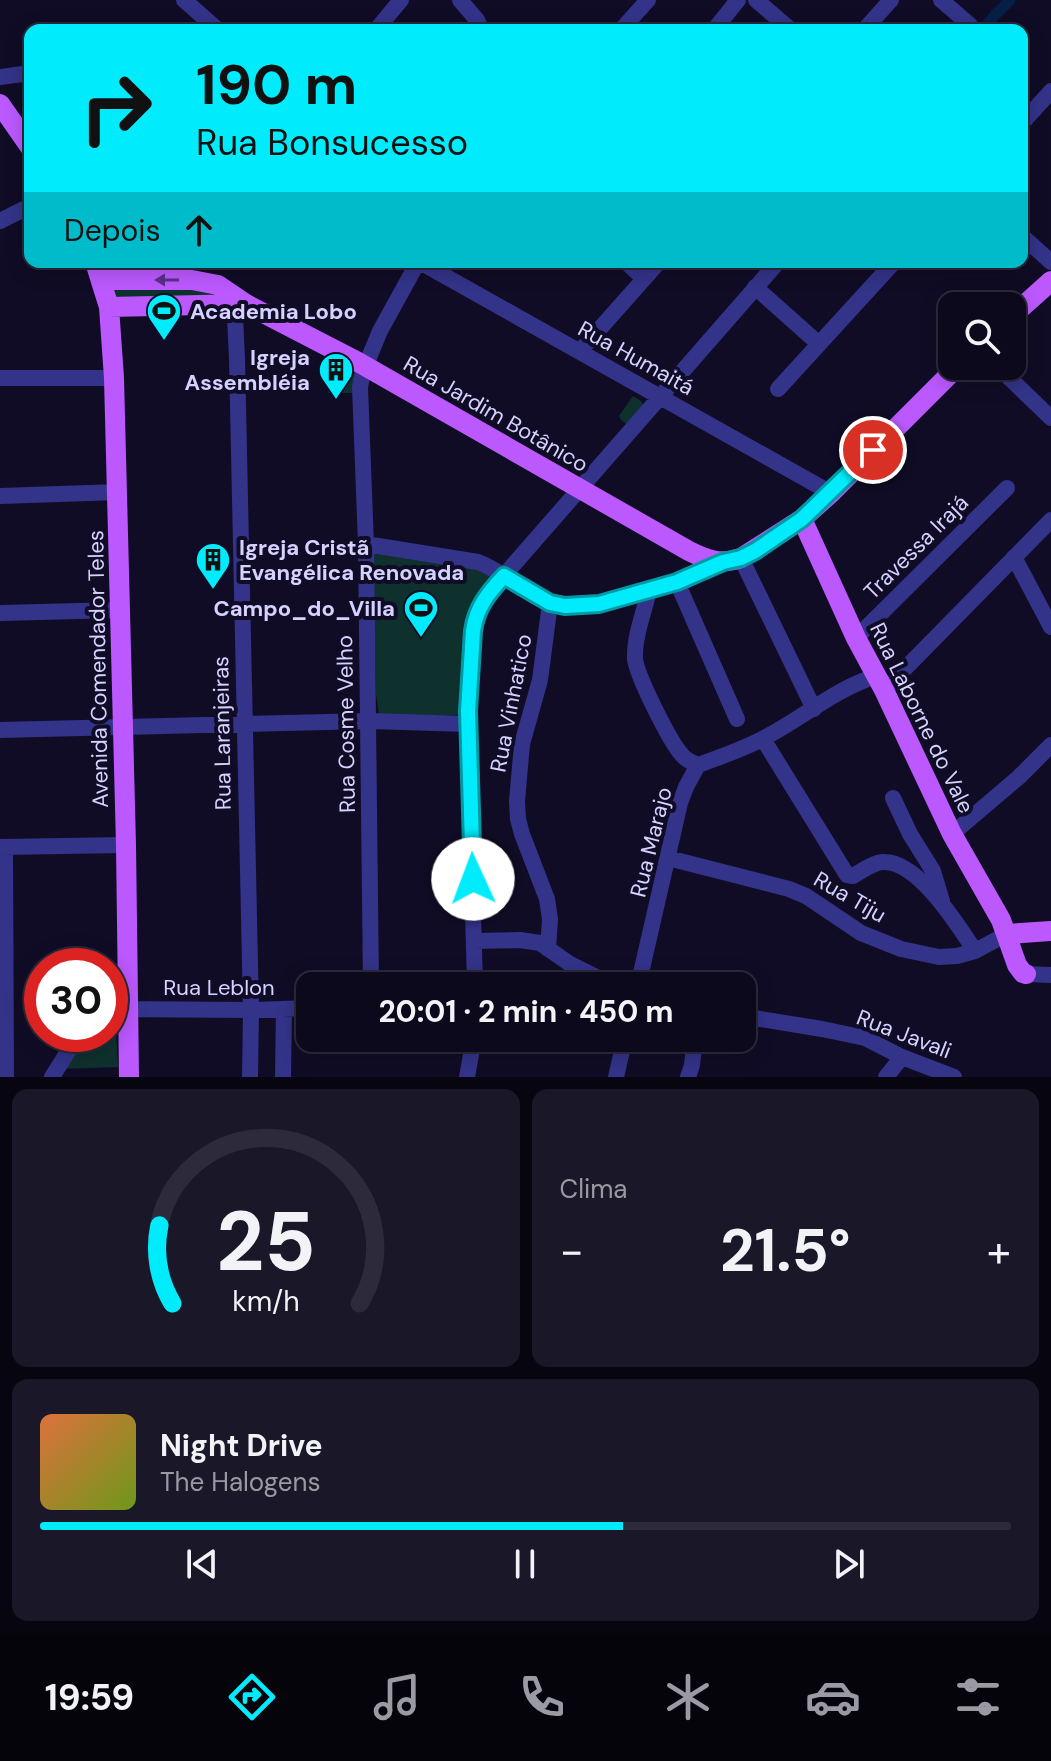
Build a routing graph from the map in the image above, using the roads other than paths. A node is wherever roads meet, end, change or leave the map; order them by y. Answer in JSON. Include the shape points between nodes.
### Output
{"nodes":[{"id":1,"x":184,"y":0,"type":"edge"},
{"id":2,"x":401,"y":0,"type":"edge"},
{"id":3,"x":460,"y":0,"type":"edge"},
{"id":4,"x":648,"y":0,"type":"edge"},
{"id":5,"x":738,"y":0,"type":"edge"},
{"id":6,"x":756,"y":0,"type":"edge"},
{"id":7,"x":891,"y":0,"type":"edge"},
{"id":8,"x":941,"y":0,"type":"edge"},
{"id":9,"x":211,"y":24,"type":"edge"},
{"id":10,"x":381,"y":24,"type":"edge"},
{"id":11,"x":479,"y":24,"type":"edge"},
{"id":12,"x":626,"y":24,"type":"edge"},
{"id":13,"x":719,"y":24,"type":"edge"},
{"id":14,"x":784,"y":24,"type":"edge"},
{"id":15,"x":869,"y":24,"type":"edge"},
{"id":16,"x":969,"y":24,"type":"edge"},
{"id":17,"x":24,"y":74,"type":"edge"},
{"id":18,"x":0,"y":77,"type":"edge"},
{"id":19,"x":1051,"y":91,"type":"edge"},
{"id":20,"x":0,"y":104,"type":"edge"},
{"id":21,"x":1028,"y":116,"type":"edge"},
{"id":22,"x":24,"y":138,"type":"edge"},
{"id":23,"x":24,"y":209,"type":"edge"},
{"id":24,"x":0,"y":221,"type":"edge"},
{"id":25,"x":1028,"y":241,"type":"edge"},
{"id":26,"x":1051,"y":262,"type":"edge"},
{"id":27,"x":416,"y":268,"type":"edge"},
{"id":28,"x":430,"y":268,"type":"edge"},
{"id":29,"x":632,"y":268,"type":"edge"},
{"id":30,"x":654,"y":268,"type":"edge"},
{"id":31,"x":772,"y":268,"type":"edge"},
{"id":32,"x":889,"y":268,"type":"edge"},
{"id":33,"x":98,"y":271,"type":"edge"},
{"id":34,"x":644,"y":279,"type":"junction"},
{"id":35,"x":1050,"y":284,"type":"edge"},
{"id":36,"x":755,"y":287,"type":"junction"},
{"id":37,"x":236,"y":301,"type":"junction"},
{"id":38,"x":1026,"y":304,"type":"edge"},
{"id":39,"x":109,"y":307,"type":"junction"},
{"id":40,"x":819,"y":344,"type":"junction"},
{"id":41,"x":580,"y":351,"type":"junction"},
{"id":42,"x":366,"y":366,"type":"junction"},
{"id":43,"x":0,"y":378,"type":"edge"},
{"id":44,"x":114,"y":378,"type":"junction"},
{"id":45,"x":944,"y":380,"type":"edge"},
{"id":46,"x":1012,"y":380,"type":"edge"},
{"id":47,"x":778,"y":389,"type":"dead end"},
{"id":48,"x":661,"y":398,"type":"junction"},
{"id":49,"x":1051,"y":418,"type":"edge"},
{"id":50,"x":1007,"y":488,"type":"dead end"},
{"id":51,"x":580,"y":490,"type":"junction"},
{"id":52,"x":118,"y":492,"type":"junction"},
{"id":53,"x":831,"y":493,"type":"junction"},
{"id":54,"x":0,"y":496,"type":"edge"},
{"id":55,"x":802,"y":519,"type":"junction"},
{"id":56,"x":1051,"y":520,"type":"edge"},
{"id":57,"x":366,"y":544,"type":"junction"},
{"id":58,"x":1014,"y":557,"type":"junction"},
{"id":59,"x":732,"y":560,"type":"junction"},
{"id":60,"x":504,"y":576,"type":"junction"},
{"id":61,"x":677,"y":582,"type":"junction"},
{"id":62,"x":649,"y":591,"type":"junction"},
{"id":63,"x":550,"y":603,"type":"junction"},
{"id":64,"x":120,"y":610,"type":"junction"},
{"id":65,"x":0,"y":613,"type":"edge"},
{"id":66,"x":1051,"y":627,"type":"edge"},
{"id":67,"x":856,"y":638,"type":"junction"},
{"id":68,"x":880,"y":683,"type":"junction"},
{"id":69,"x":814,"y":709,"type":"junction"},
{"id":70,"x":737,"y":719,"type":"dead end"},
{"id":71,"x":369,"y":721,"type":"junction"},
{"id":72,"x":243,"y":724,"type":"junction"},
{"id":73,"x":468,"y":724,"type":"junction"},
{"id":74,"x":123,"y":728,"type":"junction"},
{"id":75,"x":0,"y":730,"type":"edge"},
{"id":76,"x":763,"y":739,"type":"junction"},
{"id":77,"x":1051,"y":745,"type":"edge"},
{"id":78,"x":698,"y":765,"type":"junction"},
{"id":79,"x":893,"y":798,"type":"dead end"},
{"id":80,"x":952,"y":834,"type":"junction"},
{"id":81,"x":126,"y":845,"type":"junction"},
{"id":82,"x":3,"y":847,"type":"edge"},
{"id":83,"x":668,"y":858,"type":"junction"},
{"id":84,"x":942,"y":902,"type":"junction"},
{"id":85,"x":1051,"y":931,"type":"edge"},
{"id":86,"x":1007,"y":934,"type":"junction"},
{"id":87,"x":474,"y":941,"type":"junction"},
{"id":88,"x":122,"y":948,"type":"edge"},
{"id":89,"x":548,"y":949,"type":"junction"},
{"id":90,"x":975,"y":951,"type":"junction"},
{"id":91,"x":371,"y":972,"type":"edge"},
{"id":92,"x":475,"y":972,"type":"edge"},
{"id":93,"x":586,"y":972,"type":"edge"},
{"id":94,"x":641,"y":972,"type":"edge"},
{"id":95,"x":1026,"y":974,"type":"joint"},
{"id":96,"x":1051,"y":975,"type":"edge"},
{"id":97,"x":128,"y":1009,"type":"edge"},
{"id":98,"x":295,"y":1009,"type":"edge"},
{"id":99,"x":251,"y":1010,"type":"junction"},
{"id":100,"x":756,"y":1018,"type":"edge"},
{"id":101,"x":68,"y":1052,"type":"edge"},
{"id":102,"x":125,"y":1052,"type":"edge"},
{"id":103,"x":471,"y":1052,"type":"edge"},
{"id":104,"x":622,"y":1052,"type":"edge"},
{"id":105,"x":693,"y":1052,"type":"edge"},
{"id":106,"x":902,"y":1057,"type":"junction"},
{"id":107,"x":6,"y":1077,"type":"edge"},
{"id":108,"x":52,"y":1077,"type":"edge"},
{"id":109,"x":129,"y":1077,"type":"edge"},
{"id":110,"x":250,"y":1077,"type":"edge"},
{"id":111,"x":283,"y":1077,"type":"edge"},
{"id":112,"x":467,"y":1077,"type":"edge"},
{"id":113,"x":616,"y":1077,"type":"edge"},
{"id":114,"x":688,"y":1077,"type":"edge"},
{"id":115,"x":886,"y":1077,"type":"edge"},
{"id":116,"x":954,"y":1077,"type":"edge"}],
"edges":[{"from":1,"to":9,"type":"street"},
{"from":2,"to":10,"type":"street"},
{"from":3,"to":11,"type":"street"},
{"from":4,"to":12,"type":"street"},
{"from":5,"to":13,"type":"street"},
{"from":6,"to":14,"type":"street"},
{"from":7,"to":15,"type":"street"},
{"from":8,"to":16,"type":"street"},
{"from":17,"to":18,"type":"street"},
{"from":19,"to":21,"type":"street"},
{"from":20,"to":22,"type":"main road"},
{"from":23,"to":24,"type":"street"},
{"from":25,"to":26,"type":"street"},
{"from":27,"to":42,"type":"street","name":"Rua Cosme Velho"},
{"from":28,"to":41,"type":"street","name":"Rua Humaitá"},
{"from":29,"to":34,"type":"street"},
{"from":30,"to":34,"type":"street"},
{"from":31,"to":36,"type":"street"},
{"from":32,"to":40,"type":"street"},
{"from":37,"to":33,"type":"main road","name":"Rua Jardim Botânico","one_way":true,"via":[[218,285]]},
{"from":33,"to":39,"type":"main road","name":"Avenida Comendador Teles"},
{"from":34,"to":41,"type":"street"},
{"from":35,"to":38,"type":"main road"},
{"from":36,"to":40,"type":"street"},
{"from":36,"to":48,"type":"street"},
{"from":37,"to":39,"type":"main road","name":"Rua Jardim Botânico"},
{"from":37,"to":42,"type":"main road","name":"Rua Jardim Botânico"},
{"from":37,"to":72,"type":"street","name":"Rua Laranjeiras"},
{"from":39,"to":44,"type":"main road","name":"Avenida Comendador Teles"},
{"from":40,"to":47,"type":"street"},
{"from":41,"to":48,"type":"street","name":"Rua Humaitá"},
{"from":42,"to":51,"type":"main road","name":"Rua Jardim Botânico"},
{"from":42,"to":57,"type":"street","name":"Rua Cosme Velho","via":[[360,387]]},
{"from":43,"to":44,"type":"street"},
{"from":44,"to":52,"type":"main road","name":"Avenida Comendador Teles"},
{"from":45,"to":53,"type":"main road"},
{"from":46,"to":49,"type":"street"},
{"from":48,"to":51,"type":"street"},
{"from":48,"to":53,"type":"street","name":"Rua Humaitá"},
{"from":50,"to":67,"type":"street","name":"Travessa Irajá"},
{"from":51,"to":59,"type":"main road","name":"Rua Jardim Botânico","via":[[710,561]]},
{"from":51,"to":60,"type":"street"},
{"from":52,"to":54,"type":"street"},
{"from":52,"to":64,"type":"main road","name":"Avenida Comendador Teles"},
{"from":53,"to":55,"type":"main road"},
{"from":55,"to":59,"type":"main road"},
{"from":55,"to":67,"type":"main road","name":"Rua Laborne do Vale"},
{"from":56,"to":58,"type":"street"},
{"from":57,"to":60,"type":"street","via":[[469,560]]},
{"from":57,"to":71,"type":"street","name":"Rua Cosme Velho"},
{"from":58,"to":66,"type":"street"},
{"from":58,"to":68,"type":"street"},
{"from":59,"to":61,"type":"street"},
{"from":59,"to":69,"type":"street"},
{"from":60,"to":63,"type":"street"},
{"from":60,"to":73,"type":"street","via":[[474,619]]},
{"from":61,"to":62,"type":"street"},
{"from":61,"to":70,"type":"street"},
{"from":62,"to":63,"type":"street","via":[[599,604]]},
{"from":62,"to":78,"type":"street","via":[[636,665],[673,743]]},
{"from":63,"to":89,"type":"street","name":"Rua Vinhatico","via":[[540,680],[522,744],[517,801],[522,834],[547,899]]},
{"from":64,"to":65,"type":"street"},
{"from":64,"to":74,"type":"main road","name":"Avenida Comendador Teles"},
{"from":67,"to":68,"type":"main road","name":"Rua Laborne do Vale"},
{"from":68,"to":69,"type":"street","via":[[852,686]]},
{"from":68,"to":80,"type":"main road","name":"Rua Laborne do Vale"},
{"from":69,"to":76,"type":"street"},
{"from":71,"to":72,"type":"street"},
{"from":71,"to":73,"type":"street"},
{"from":71,"to":91,"type":"street","name":"Rua Cosme Velho"},
{"from":72,"to":74,"type":"street"},
{"from":72,"to":99,"type":"street","name":"Rua Laranjeiras"},
{"from":73,"to":87,"type":"street"},
{"from":74,"to":75,"type":"street"},
{"from":74,"to":81,"type":"main road","name":"Avenida Comendador Teles"},
{"from":76,"to":78,"type":"street"},
{"from":76,"to":84,"type":"street","via":[[847,875],[891,862],[912,873]]},
{"from":77,"to":80,"type":"street"},
{"from":78,"to":83,"type":"street","name":"Rua Marajo","via":[[680,803]]},
{"from":79,"to":84,"type":"street","via":[[933,871]]},
{"from":80,"to":86,"type":"main road","name":"Rua Laborne do Vale"},
{"from":81,"to":82,"type":"street"},
{"from":81,"to":88,"type":"main road","name":"Avenida Comendador Teles"},
{"from":82,"to":107,"type":"street"},
{"from":83,"to":90,"type":"street","name":"Rua Tiju","via":[[789,889],[861,933],[901,949],[939,957]]},
{"from":83,"to":94,"type":"street","name":"Rua Marajo"},
{"from":84,"to":90,"type":"street"},
{"from":85,"to":86,"type":"main road"},
{"from":86,"to":90,"type":"street","name":"Rua Tiju"},
{"from":86,"to":95,"type":"main road","name":"Rua Laborne do Vale","via":[[1017,965]]},
{"from":87,"to":89,"type":"street","via":[[530,941]]},
{"from":87,"to":92,"type":"street"},
{"from":89,"to":93,"type":"street"},
{"from":95,"to":96,"type":"street"},
{"from":97,"to":99,"type":"street","name":"Rua Leblon"},
{"from":98,"to":99,"type":"street","name":"Rua Leblon"},
{"from":98,"to":111,"type":"street"},
{"from":99,"to":110,"type":"street","name":"Rua Laranjeiras"},
{"from":100,"to":106,"type":"street","name":"Rua Javali","via":[[865,1038]]},
{"from":101,"to":108,"type":"street"},
{"from":102,"to":109,"type":"main road","name":"Avenida Comendador Teles"},
{"from":103,"to":112,"type":"street"},
{"from":104,"to":113,"type":"street"},
{"from":105,"to":114,"type":"street"},
{"from":106,"to":115,"type":"street"},
{"from":106,"to":116,"type":"street","name":"Rua Javali"}]}
